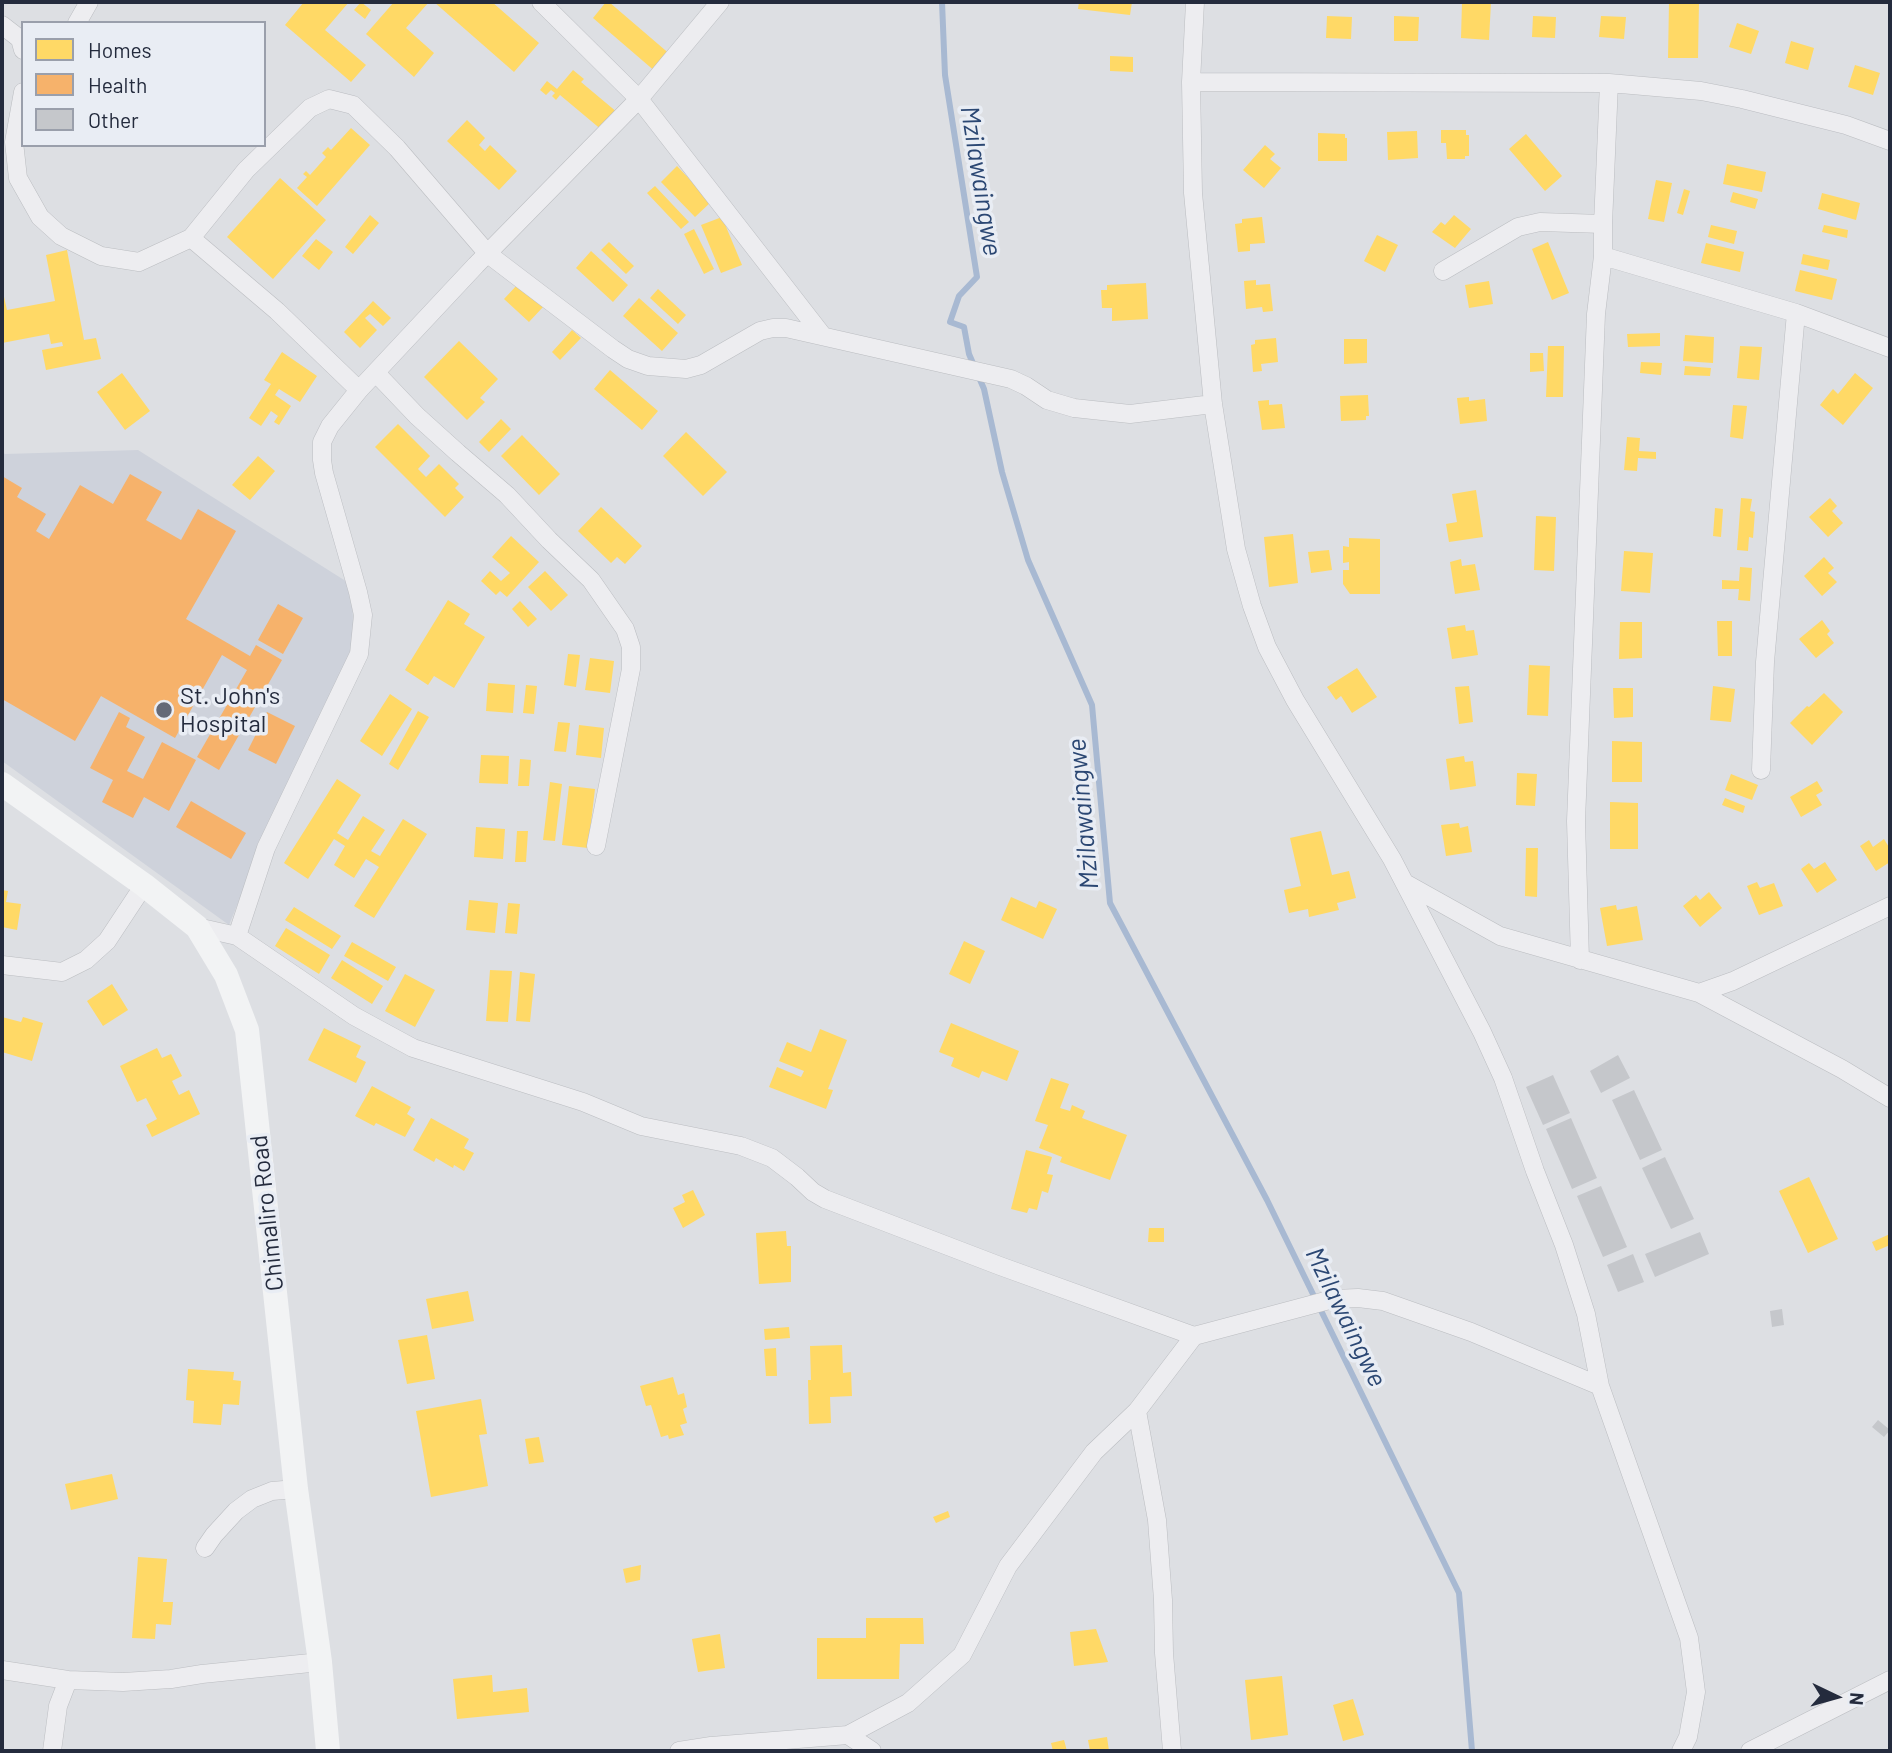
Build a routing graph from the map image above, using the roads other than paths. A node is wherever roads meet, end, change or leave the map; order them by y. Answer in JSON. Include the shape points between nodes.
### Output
{"nodes":[{"id":1,"x":89,"y":2,"type":"edge"},
{"id":2,"x":541,"y":2,"type":"edge"},
{"id":3,"x":720,"y":2,"type":"edge"},
{"id":4,"x":1195,"y":2,"type":"edge"},
{"id":5,"x":78,"y":21,"type":"edge"},
{"id":6,"x":2,"y":25,"type":"edge"},
{"id":7,"x":21,"y":43,"type":"edge"},
{"id":8,"x":1191,"y":82,"type":"junction"},
{"id":9,"x":1609,"y":83,"type":"junction"},
{"id":10,"x":639,"y":99,"type":"junction"},
{"id":11,"x":21,"y":103,"type":"edge"},
{"id":12,"x":1890,"y":141,"type":"edge"},
{"id":13,"x":1603,"y":224,"type":"junction"},
{"id":14,"x":191,"y":238,"type":"junction"},
{"id":15,"x":488,"y":254,"type":"junction"},
{"id":16,"x":1603,"y":256,"type":"junction"},
{"id":17,"x":1443,"y":271,"type":"dead end"},
{"id":18,"x":1796,"y":313,"type":"junction"},
{"id":19,"x":823,"y":336,"type":"junction"},
{"id":20,"x":1890,"y":348,"type":"edge"},
{"id":21,"x":376,"y":373,"type":"junction"},
{"id":22,"x":359,"y":390,"type":"junction"},
{"id":23,"x":1213,"y":404,"type":"junction"},
{"id":24,"x":1761,"y":770,"type":"dead end"},
{"id":25,"x":2,"y":784,"type":"edge"},
{"id":26,"x":596,"y":846,"type":"dead end"},
{"id":27,"x":1405,"y":883,"type":"junction"},
{"id":28,"x":144,"y":885,"type":"junction"},
{"id":29,"x":1890,"y":906,"type":"edge"},
{"id":30,"x":197,"y":927,"type":"junction"},
{"id":31,"x":237,"y":936,"type":"junction"},
{"id":32,"x":1580,"y":960,"type":"junction"},
{"id":33,"x":2,"y":965,"type":"edge"},
{"id":34,"x":1699,"y":993,"type":"junction"},
{"id":35,"x":1890,"y":1098,"type":"edge"},
{"id":36,"x":1194,"y":1336,"type":"junction"},
{"id":37,"x":1600,"y":1387,"type":"junction"},
{"id":38,"x":1137,"y":1411,"type":"junction"},
{"id":39,"x":296,"y":1489,"type":"junction"},
{"id":40,"x":205,"y":1548,"type":"dead end"},
{"id":41,"x":320,"y":1662,"type":"junction"},
{"id":42,"x":2,"y":1670,"type":"edge"},
{"id":43,"x":68,"y":1680,"type":"junction"},
{"id":44,"x":1890,"y":1680,"type":"edge"},
{"id":45,"x":848,"y":1735,"type":"junction"},
{"id":46,"x":52,"y":1751,"type":"edge"},
{"id":47,"x":328,"y":1751,"type":"edge"},
{"id":48,"x":679,"y":1751,"type":"edge"},
{"id":49,"x":872,"y":1751,"type":"edge"},
{"id":50,"x":1172,"y":1751,"type":"edge"},
{"id":51,"x":1681,"y":1751,"type":"edge"},
{"id":52,"x":1750,"y":1751,"type":"edge"}],
"edges":[{"from":1,"to":5,"type":"street"},
{"from":2,"to":10,"type":"street"},
{"from":3,"to":10,"type":"street"},
{"from":4,"to":8,"type":"street"},
{"from":6,"to":7,"type":"street"},
{"from":8,"to":9,"type":"street"},
{"from":8,"to":23,"type":"street","via":[[1194,193]]},
{"from":9,"to":12,"type":"street","via":[[1701,90],[1846,125]]},
{"from":9,"to":13,"type":"street"},
{"from":10,"to":15,"type":"street"},
{"from":10,"to":19,"type":"street"},
{"from":11,"to":14,"type":"street","via":[[14,142],[18,178],[40,217],[61,236],[102,256],[139,262]]},
{"from":13,"to":16,"type":"street"},
{"from":13,"to":17,"type":"street","via":[[1540,222],[1518,227]]},
{"from":14,"to":15,"type":"street","via":[[246,170],[310,108],[329,99],[353,105],[397,148]]},
{"from":14,"to":22,"type":"street","via":[[277,311]]},
{"from":15,"to":19,"type":"street","via":[[613,349],[648,366],[686,369],[701,365],[773,328]]},
{"from":15,"to":21,"type":"street"},
{"from":16,"to":18,"type":"street"},
{"from":16,"to":32,"type":"street","via":[[1596,314],[1576,821]]},
{"from":18,"to":20,"type":"street"},
{"from":18,"to":24,"type":"street","via":[[1766,649]]},
{"from":19,"to":23,"type":"street","via":[[1011,379],[1047,400],[1074,408],[1130,414]]},
{"from":21,"to":22,"type":"street"},
{"from":21,"to":26,"type":"street","via":[[592,580],[625,629],[631,669]]},
{"from":22,"to":31,"type":"street","via":[[322,442],[324,473],[363,615],[359,654],[266,848]]},
{"from":23,"to":27,"type":"street","via":[[1236,549],[1267,647]]},
{"from":25,"to":28,"type":"street","name":"Chimaliro Road"},
{"from":27,"to":32,"type":"street","via":[[1500,936]]},
{"from":27,"to":37,"type":"street","via":[[1503,1078],[1586,1314]]},
{"from":28,"to":30,"type":"street","name":"Chimaliro Road"},
{"from":28,"to":33,"type":"street","via":[[107,941],[86,960],[62,972]]},
{"from":29,"to":34,"type":"street"},
{"from":30,"to":31,"type":"street"},
{"from":30,"to":39,"type":"street","name":"Chimaliro Road","via":[[226,975],[247,1030]]},
{"from":31,"to":36,"type":"street","via":[[354,1016],[413,1048],[583,1102],[642,1126],[741,1146],[772,1158],[825,1199]]},
{"from":32,"to":34,"type":"street"},
{"from":34,"to":35,"type":"street"},
{"from":36,"to":37,"type":"street","via":[[1333,1299],[1382,1301],[1471,1332]]},
{"from":36,"to":38,"type":"street"},
{"from":37,"to":51,"type":"street","via":[[1689,1639],[1696,1692]]},
{"from":38,"to":45,"type":"street","via":[[1094,1452],[1008,1566],[962,1655],[908,1703]]},
{"from":38,"to":50,"type":"street","via":[[1157,1520]]},
{"from":39,"to":40,"type":"street","via":[[252,1499]]},
{"from":39,"to":41,"type":"street","name":"Chimaliro Road"},
{"from":41,"to":43,"type":"street","via":[[171,1679]]},
{"from":41,"to":47,"type":"street","name":"Chimaliro Road"},
{"from":42,"to":43,"type":"street"},
{"from":43,"to":46,"type":"street","via":[[58,1706]]},
{"from":44,"to":52,"type":"street"},
{"from":45,"to":48,"type":"street"},
{"from":45,"to":49,"type":"street"}]}
